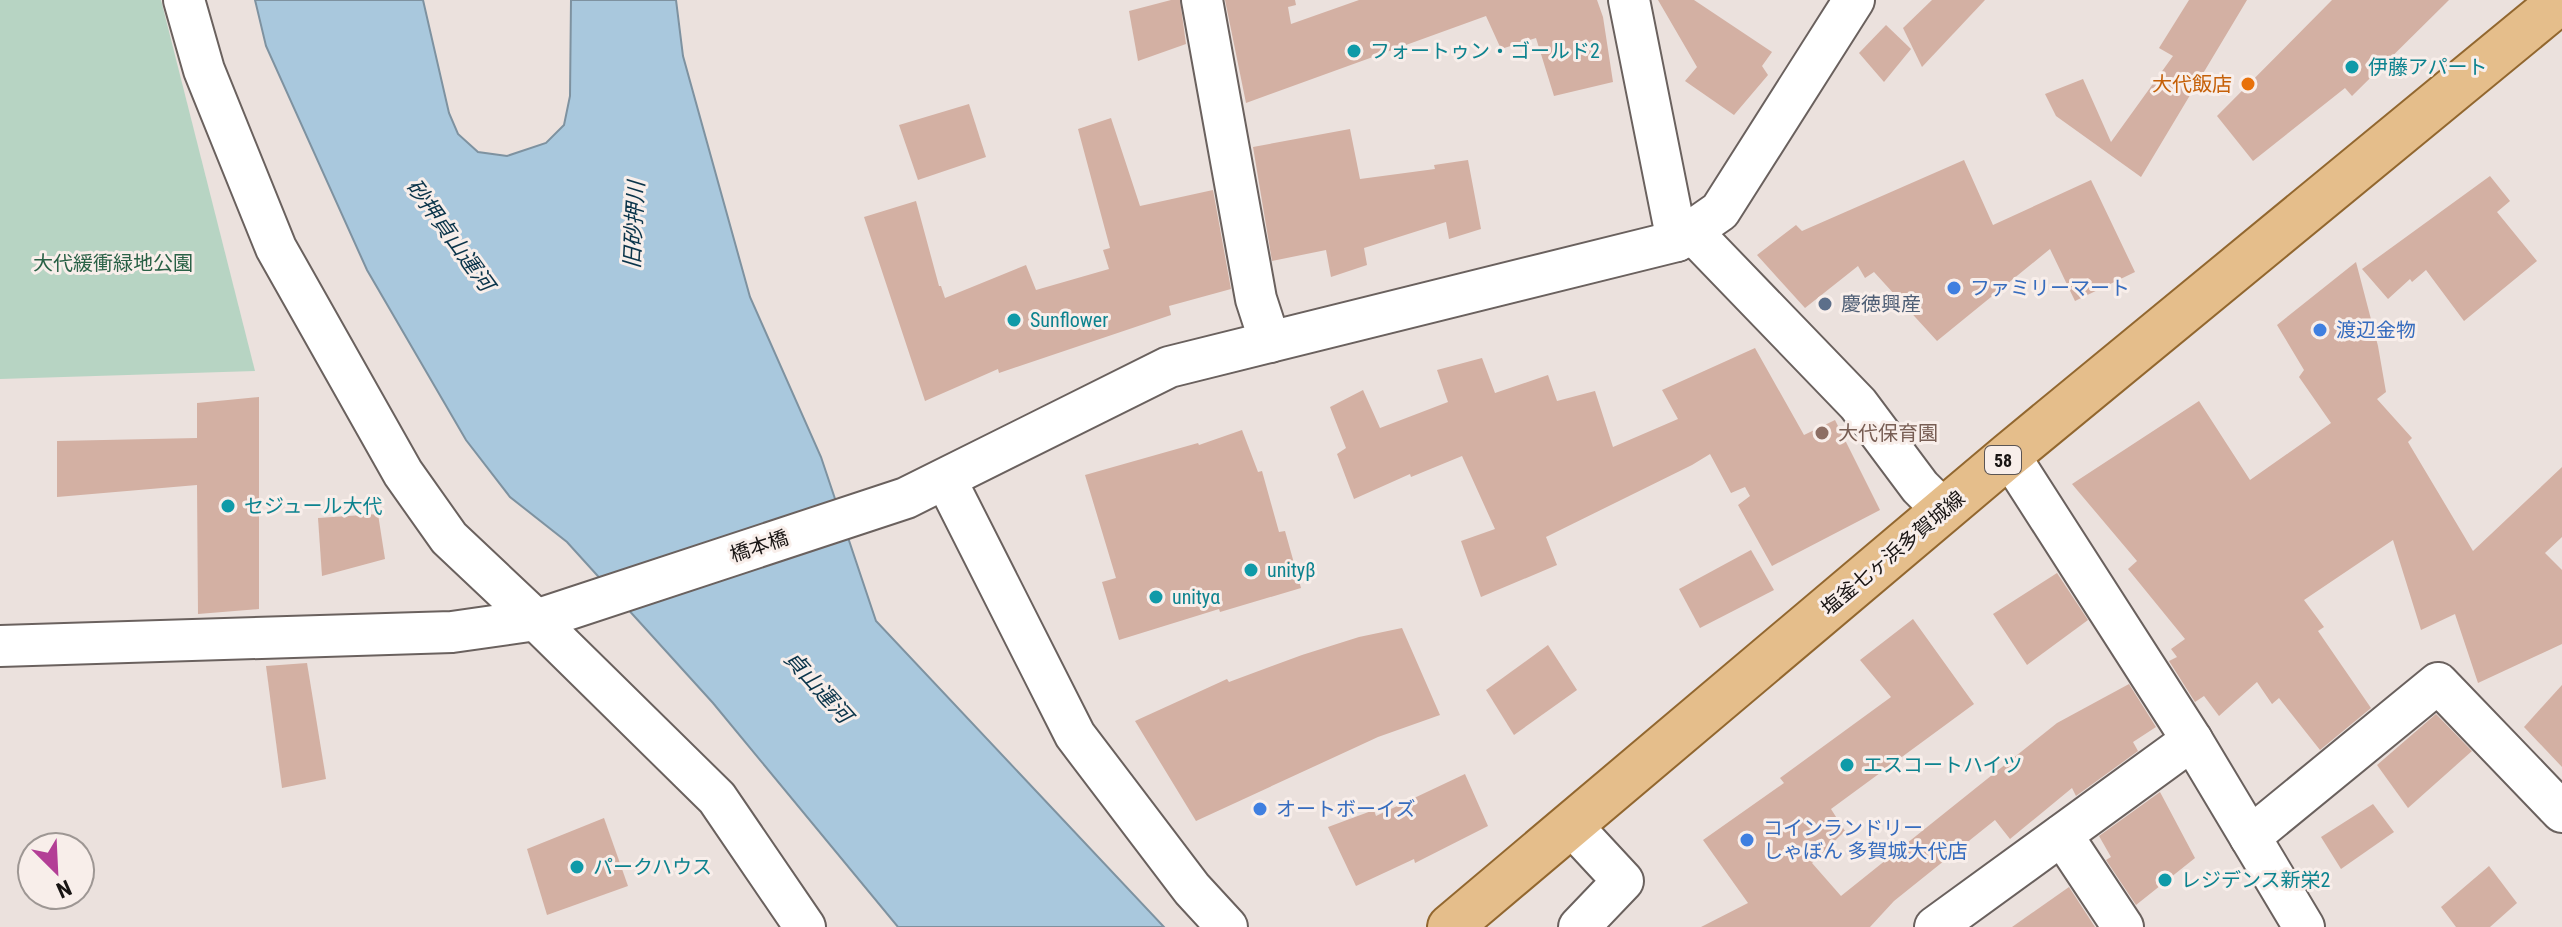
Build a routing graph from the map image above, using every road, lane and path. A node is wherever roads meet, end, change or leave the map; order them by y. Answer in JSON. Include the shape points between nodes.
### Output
{"nodes":[{"id":1,"x":184,"y":0,"type":"edge"},
{"id":2,"x":1202,"y":0,"type":"edge"},
{"id":3,"x":1629,"y":0,"type":"edge"},
{"id":4,"x":1854,"y":0,"type":"edge"},
{"id":5,"x":2562,"y":0,"type":"edge"},
{"id":6,"x":1684,"y":236,"type":"junction"},
{"id":7,"x":1270,"y":342,"type":"junction"},
{"id":8,"x":2009,"y":455,"type":"junction"},
{"id":9,"x":946,"y":480,"type":"junction"},
{"id":10,"x":1944,"y":511,"type":"junction"},
{"id":11,"x":536,"y":620,"type":"junction"},
{"id":12,"x":0,"y":646,"type":"edge"},
{"id":13,"x":2192,"y":740,"type":"junction"},
{"id":14,"x":2562,"y":812,"type":"edge"},
{"id":15,"x":1571,"y":825,"type":"junction"},
{"id":16,"x":2062,"y":835,"type":"junction"},
{"id":17,"x":2250,"y":837,"type":"junction"},
{"id":18,"x":805,"y":927,"type":"edge"},
{"id":19,"x":1227,"y":927,"type":"edge"},
{"id":20,"x":1450,"y":927,"type":"edge"},
{"id":21,"x":1579,"y":927,"type":"edge"},
{"id":22,"x":1935,"y":927,"type":"edge"},
{"id":23,"x":2123,"y":927,"type":"edge"},
{"id":24,"x":2304,"y":927,"type":"edge"}],
"edges":[{"from":1,"to":11,"type":"street","via":[[204,70],[276,248],[403,473],[449,538]]},
{"from":2,"to":7,"type":"street","via":[[1256,299]]},
{"from":3,"to":6,"type":"street"},
{"from":4,"to":6,"type":"street","via":[[1720,211]]},
{"from":5,"to":8,"type":"main road","name":"塩釜七ヶ浜多賀城線","number":"58"},
{"from":6,"to":7,"type":"street","name":"橋本橋"},
{"from":6,"to":10,"type":"street","via":[[1858,404]]},
{"from":7,"to":9,"type":"street","name":"橋本橋","via":[[1169,367]]},
{"from":8,"to":10,"type":"main road","name":"塩釜七ヶ浜多賀城線","number":"58"},
{"from":8,"to":13,"type":"street"},
{"from":9,"to":11,"type":"street","name":"橋本橋","via":[[906,498]]},
{"from":9,"to":19,"type":"street","via":[[1075,735]]},
{"from":10,"to":15,"type":"main road","name":"塩釜七ヶ浜多賀城線","number":"58"},
{"from":11,"to":12,"type":"street","name":"橋本橋","via":[[452,632]]},
{"from":11,"to":18,"type":"street","via":[[717,798]]},
{"from":13,"to":16,"type":"street"},
{"from":13,"to":17,"type":"street"},
{"from":14,"to":17,"type":"street","via":[[2438,683]]},
{"from":15,"to":20,"type":"main road","name":"塩釜七ヶ浜多賀城線","number":"58"},
{"from":15,"to":21,"type":"street","via":[[1623,881]]},
{"from":16,"to":22,"type":"street"},
{"from":16,"to":23,"type":"street"},
{"from":17,"to":24,"type":"street"}]}
